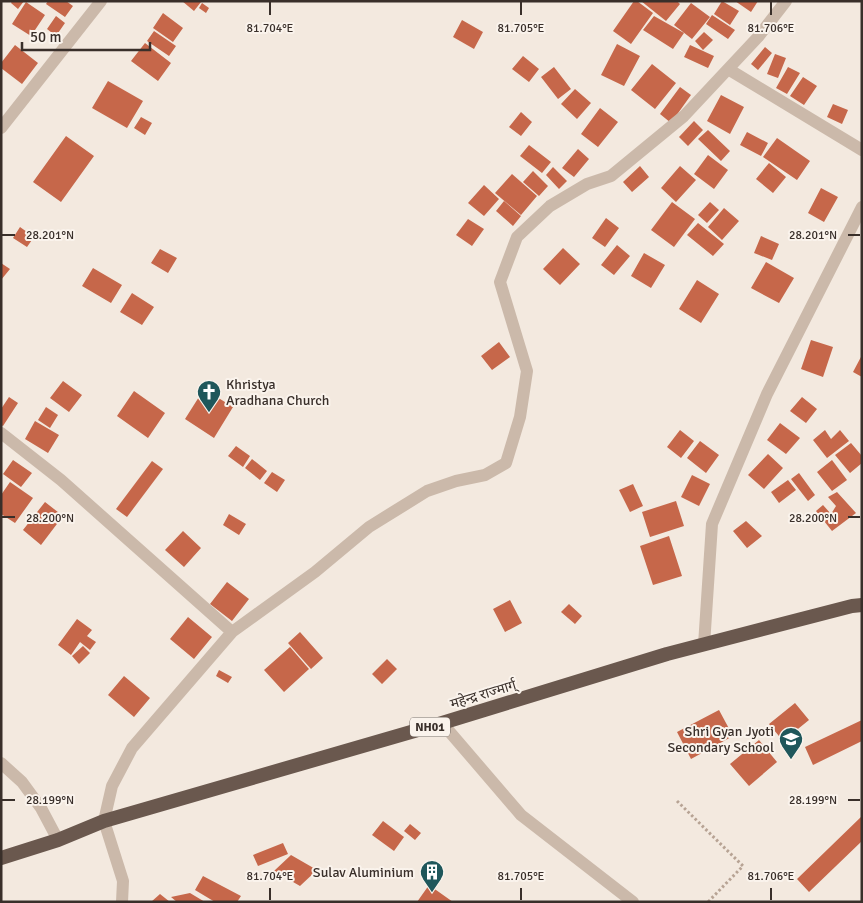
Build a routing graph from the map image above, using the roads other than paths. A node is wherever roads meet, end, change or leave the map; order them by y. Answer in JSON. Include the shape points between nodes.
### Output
{"nodes":[{"id":1,"x":101,"y":1,"type":"edge"},
{"id":2,"x":786,"y":1,"type":"edge"},
{"id":3,"x":728,"y":69,"type":"junction"},
{"id":4,"x":1,"y":128,"type":"edge"},
{"id":5,"x":862,"y":150,"type":"edge"},
{"id":6,"x":862,"y":207,"type":"edge"},
{"id":7,"x":1,"y":433,"type":"edge"},
{"id":8,"x":862,"y":605,"type":"edge"},
{"id":9,"x":232,"y":632,"type":"junction"},
{"id":10,"x":704,"y":645,"type":"junction"},
{"id":11,"x":442,"y":723,"type":"junction"},
{"id":12,"x":1,"y":763,"type":"edge"},
{"id":13,"x":104,"y":821,"type":"junction"},
{"id":14,"x":58,"y":840,"type":"junction"},
{"id":15,"x":1,"y":858,"type":"edge"},
{"id":16,"x":122,"y":902,"type":"edge"},
{"id":17,"x":633,"y":902,"type":"edge"}],
"edges":[{"from":1,"to":4,"type":"street"},
{"from":2,"to":3,"type":"street"},
{"from":3,"to":5,"type":"street"},
{"from":3,"to":9,"type":"street","via":[[684,116],[618,171],[587,184],[550,206],[518,237],[500,282],[528,371],[520,417],[506,463],[485,475],[427,491],[369,527],[315,572]]},
{"from":6,"to":10,"type":"street","via":[[767,394],[712,524]]},
{"from":7,"to":9,"type":"street","via":[[61,480]]},
{"from":8,"to":10,"type":"highway","name":"महेन्द्र राज्मार्ग्","number":"NH01"},
{"from":9,"to":13,"type":"street","via":[[132,748],[112,786]]},
{"from":10,"to":11,"type":"highway","name":"महेन्द्र राज्मार्ग्","number":"NH01"},
{"from":11,"to":13,"type":"highway","name":"महेन्द्र राज्मार्ग्","number":"NH01"},
{"from":11,"to":17,"type":"street","via":[[521,815]]},
{"from":12,"to":14,"type":"street","via":[[22,782]]},
{"from":13,"to":14,"type":"highway","name":"महेन्द्र राज्मार्ग्","number":"NH01"},
{"from":13,"to":16,"type":"street","via":[[123,881]]},
{"from":14,"to":15,"type":"highway","name":"महेन्द्र राज्मार्ग्","number":"NH01"}]}
